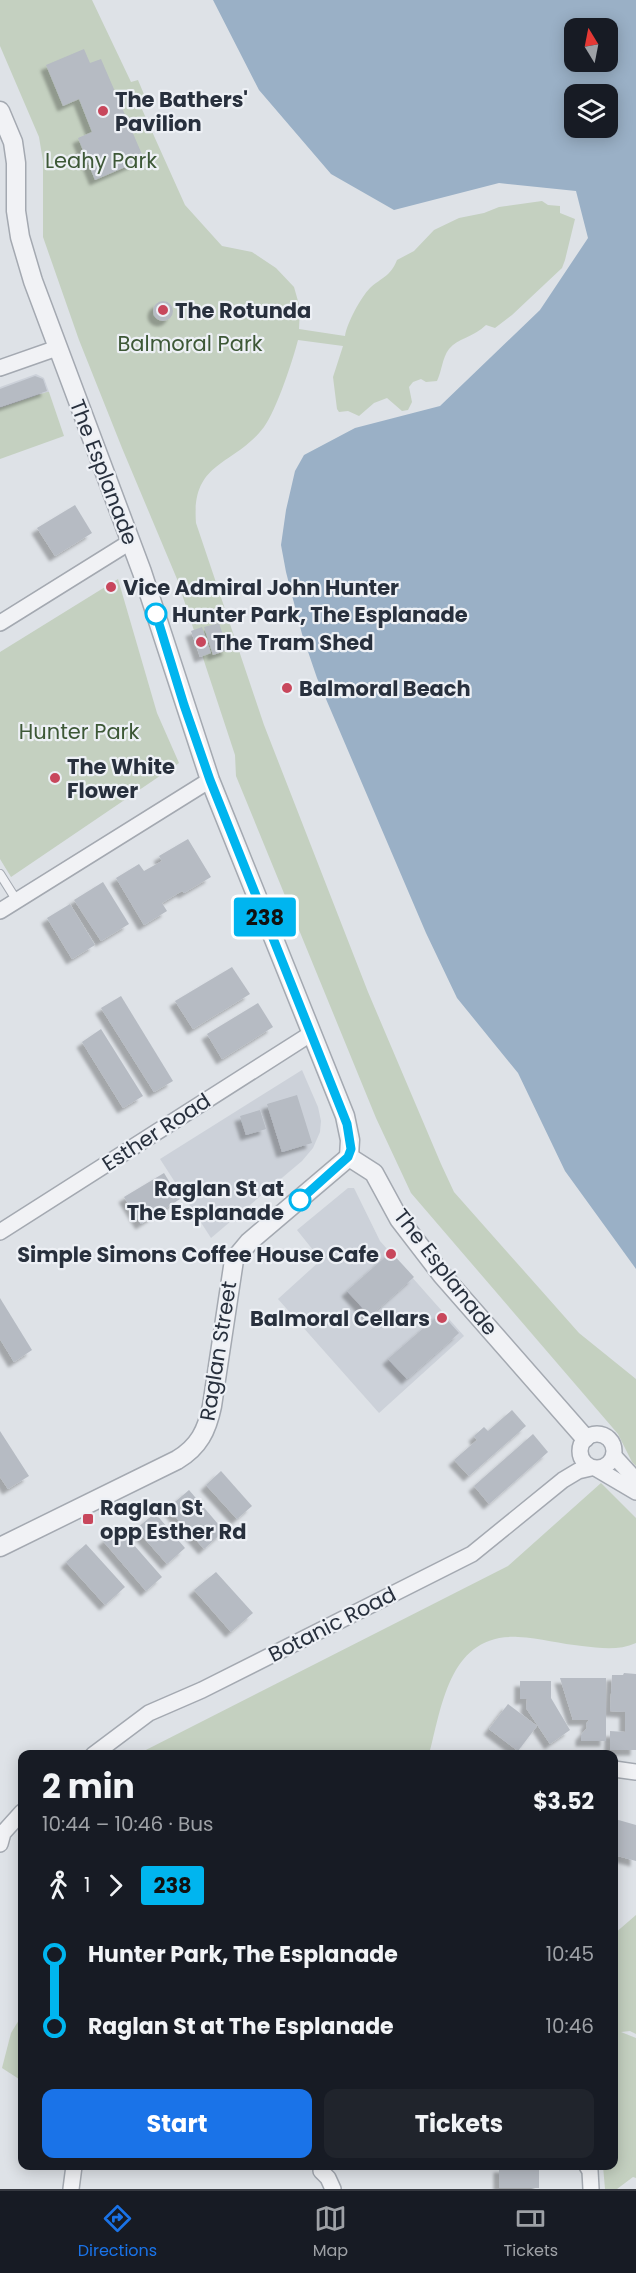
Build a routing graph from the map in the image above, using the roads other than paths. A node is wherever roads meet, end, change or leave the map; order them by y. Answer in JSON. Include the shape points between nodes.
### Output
{"nodes":[{"id":1,"x":0,"y":111,"type":"edge"},
{"id":2,"x":57,"y":348,"type":"junction"},
{"id":3,"x":0,"y":368,"type":"edge"},
{"id":4,"x":130,"y":542,"type":"junction"},
{"id":5,"x":0,"y":623,"type":"edge"},
{"id":6,"x":210,"y":780,"type":"junction"},
{"id":7,"x":0,"y":874,"type":"edge"},
{"id":8,"x":17,"y":901,"type":"junction"},
{"id":9,"x":0,"y":911,"type":"edge"},
{"id":10,"x":312,"y":1033,"type":"junction"},
{"id":11,"x":348,"y":1157,"type":"junction"},
{"id":12,"x":0,"y":1232,"type":"edge"},
{"id":13,"x":582,"y":1446,"type":"junction"},
{"id":14,"x":614,"y":1456,"type":"junction"},
{"id":15,"x":594,"y":1468,"type":"junction"},
{"id":16,"x":563,"y":1480,"type":"junction"},
{"id":17,"x":636,"y":1480,"type":"edge"},
{"id":18,"x":636,"y":1492,"type":"edge"},
{"id":19,"x":0,"y":1545,"type":"edge"},
{"id":20,"x":99,"y":1750,"type":"edge"},
{"id":21,"x":618,"y":1770,"type":"edge"},
{"id":22,"x":636,"y":1772,"type":"edge"},
{"id":23,"x":18,"y":1816,"type":"edge"},
{"id":24,"x":0,"y":1844,"type":"edge"},
{"id":25,"x":73,"y":2170,"type":"edge"},
{"id":26,"x":321,"y":2170,"type":"dead end"},
{"id":27,"x":589,"y":2170,"type":"edge"},
{"id":28,"x":71,"y":2189,"type":"edge"},
{"id":29,"x":333,"y":2189,"type":"edge"},
{"id":30,"x":591,"y":2189,"type":"edge"}],
"edges":[{"from":1,"to":2,"type":"street","name":"The Esplanade","via":[[13,142],[20,237]]},
{"from":2,"to":3,"type":"street"},
{"from":2,"to":4,"type":"street","name":"The Esplanade"},
{"from":4,"to":5,"type":"street"},
{"from":4,"to":6,"type":"street","name":"The Esplanade"},
{"from":6,"to":8,"type":"street"},
{"from":6,"to":10,"type":"street","name":"The Esplanade"},
{"from":7,"to":8,"type":"lane"},
{"from":8,"to":9,"type":"street"},
{"from":10,"to":11,"type":"street","name":"The Esplanade","via":[[345,1116],[351,1149]]},
{"from":10,"to":12,"type":"street","name":"Esther Road"},
{"from":11,"to":13,"type":"street","name":"The Esplanade","via":[[374,1173],[399,1218],[442,1275]]},
{"from":11,"to":19,"type":"street","name":"Raglan Street","via":[[249,1242],[234,1260],[210,1412],[206,1430],[195,1447],[177,1460]]},
{"from":13,"to":14,"type":"street","via":[[595,1434],[606,1436],[613,1445]]},
{"from":13,"to":15,"type":"street","via":[[581,1460]]},
{"from":13,"to":16,"type":"street","name":"Botanic Road"},
{"from":14,"to":15,"type":"street","via":[[607,1465]]},
{"from":14,"to":17,"type":"street"},
{"from":15,"to":16,"type":"street","name":"Botanic Road"},
{"from":15,"to":18,"type":"street"},
{"from":16,"to":20,"type":"street","name":"Botanic Road","via":[[472,1554],[149,1713]]},
{"from":21,"to":22,"type":"street"},
{"from":23,"to":24,"type":"street","via":[[3,1833]]},
{"from":25,"to":28,"type":"street"},
{"from":26,"to":29,"type":"street"},
{"from":27,"to":30,"type":"street"}]}
